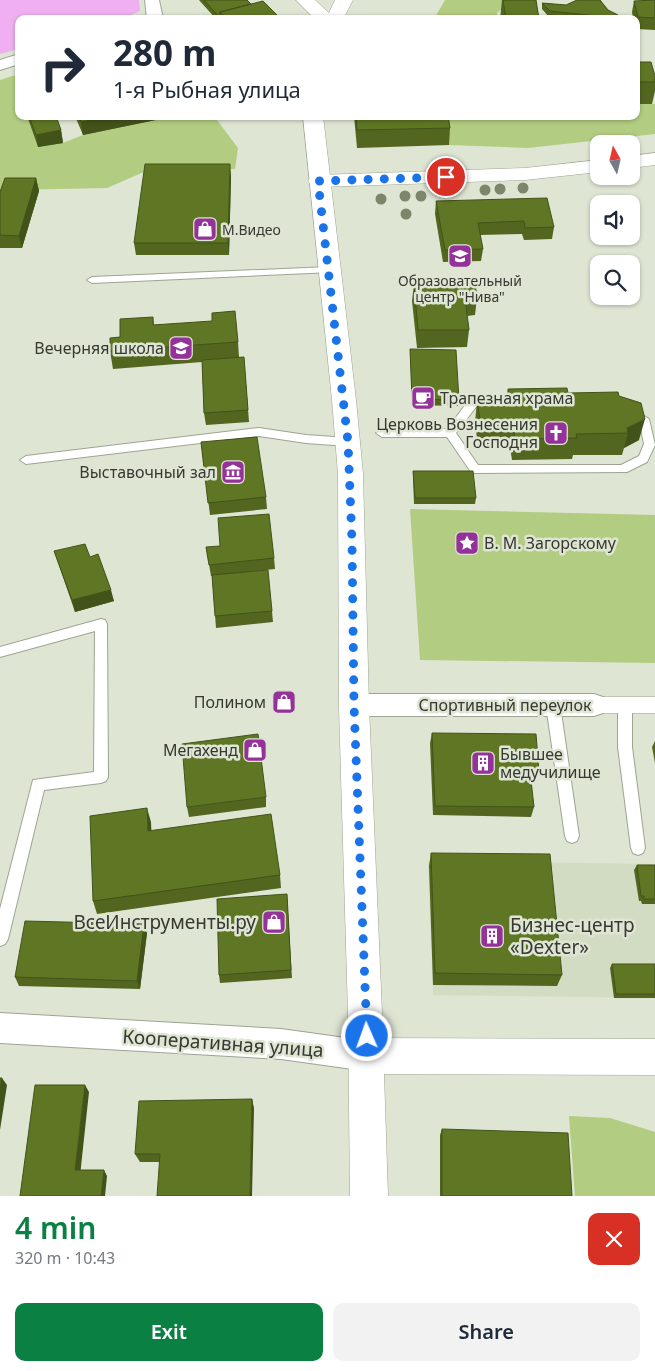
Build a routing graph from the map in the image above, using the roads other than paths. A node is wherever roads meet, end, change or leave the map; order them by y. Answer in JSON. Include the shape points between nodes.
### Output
{"nodes":[{"id":1,"x":152,"y":0,"type":"edge"},
{"id":2,"x":306,"y":0,"type":"edge"},
{"id":3,"x":344,"y":0,"type":"edge"},
{"id":4,"x":154,"y":15,"type":"edge"},
{"id":5,"x":320,"y":15,"type":"edge"},
{"id":6,"x":336,"y":15,"type":"edge"},
{"id":7,"x":15,"y":60,"type":"edge"},
{"id":8,"x":0,"y":65,"type":"edge"},
{"id":9,"x":313,"y":120,"type":"edge"},
{"id":10,"x":655,"y":159,"type":"edge"},
{"id":11,"x":640,"y":161,"type":"edge"},
{"id":12,"x":590,"y":167,"type":"edge"},
{"id":13,"x":318,"y":181,"type":"junction"},
{"id":14,"x":329,"y":270,"type":"junction"},
{"id":15,"x":92,"y":280,"type":"dead end"},
{"id":16,"x":502,"y":402,"type":"edge"},
{"id":17,"x":622,"y":406,"type":"edge"},
{"id":18,"x":382,"y":433,"type":"dead end"},
{"id":19,"x":450,"y":433,"type":"junction"},
{"id":20,"x":348,"y":442,"type":"junction"},
{"id":21,"x":26,"y":460,"type":"dead end"},
{"id":22,"x":0,"y":652,"type":"edge"},
{"id":23,"x":354,"y":705,"type":"junction"},
{"id":24,"x":553,"y":705,"type":"junction"},
{"id":25,"x":594,"y":705,"type":"joint"},
{"id":26,"x":625,"y":705,"type":"junction"},
{"id":27,"x":655,"y":705,"type":"edge"},
{"id":28,"x":572,"y":836,"type":"dead end"},
{"id":29,"x":638,"y":848,"type":"dead end"},
{"id":30,"x":0,"y":939,"type":"edge"},
{"id":31,"x":0,"y":1028,"type":"edge"},
{"id":32,"x":367,"y":1056,"type":"junction"},
{"id":33,"x":655,"y":1057,"type":"edge"},
{"id":34,"x":369,"y":1196,"type":"edge"}],
"edges":[{"from":1,"to":4,"type":"street"},
{"from":2,"to":5,"type":"main road"},
{"from":3,"to":6,"type":"main road"},
{"from":7,"to":8,"type":"street"},
{"from":9,"to":13,"type":"main road"},
{"from":10,"to":11,"type":"main road"},
{"from":12,"to":13,"type":"main road","via":[[525,174]]},
{"from":13,"to":14,"type":"main road"},
{"from":14,"to":15,"type":"lane"},
{"from":14,"to":20,"type":"main road"},
{"from":16,"to":19,"type":"lane","via":[[474,403]]},
{"from":17,"to":19,"type":"lane","via":[[645,422],[650,444],[643,459],[623,468],[475,469]]},
{"from":18,"to":19,"type":"lane"},
{"from":20,"to":21,"type":"lane","via":[[259,432]]},
{"from":20,"to":23,"type":"main road"},
{"from":22,"to":30,"type":"lane","via":[[101,624],[101,777],[38,784]]},
{"from":23,"to":24,"type":"street","name":"Спортивный переулок"},
{"from":23,"to":32,"type":"main road"},
{"from":24,"to":25,"type":"street","name":"Спортивный переулок"},
{"from":24,"to":28,"type":"lane"},
{"from":25,"to":26,"type":"street","name":"Спортивный переулок"},
{"from":26,"to":27,"type":"street","name":"Спортивный переулок"},
{"from":26,"to":29,"type":"lane","via":[[625,747]]},
{"from":31,"to":32,"type":"street","name":"Кооперативная улица","via":[[280,1044]]},
{"from":32,"to":33,"type":"main road","name":"Кооперативная улица"},
{"from":32,"to":34,"type":"main road"}]}
